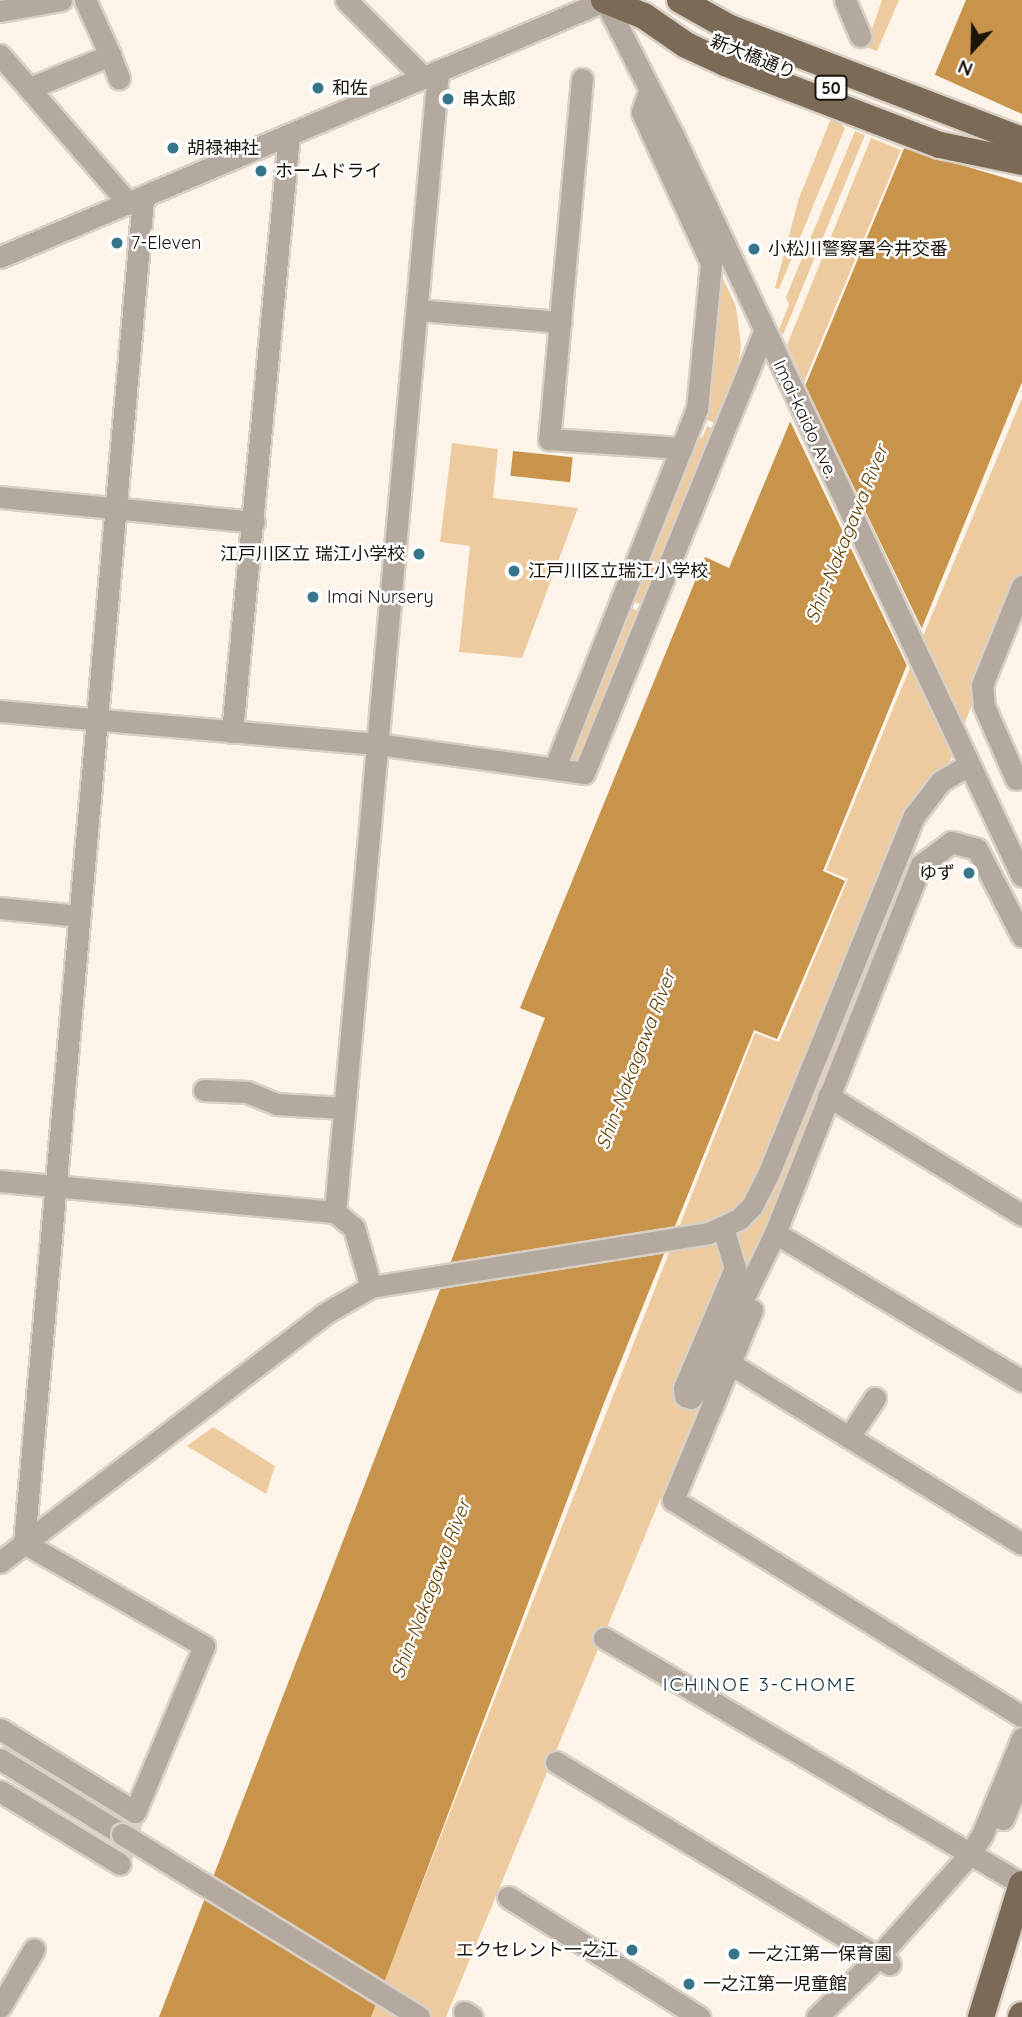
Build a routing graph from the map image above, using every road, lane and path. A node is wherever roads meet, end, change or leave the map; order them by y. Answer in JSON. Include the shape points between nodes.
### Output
{"nodes":[{"id":1,"x":61,"y":0,"type":"edge"},
{"id":2,"x":85,"y":0,"type":"edge"},
{"id":3,"x":346,"y":0,"type":"edge"},
{"id":4,"x":605,"y":0,"type":"edge"},
{"id":5,"x":647,"y":0,"type":"edge"},
{"id":6,"x":680,"y":0,"type":"edge"},
{"id":7,"x":709,"y":0,"type":"edge"},
{"id":8,"x":845,"y":0,"type":"edge"},
{"id":9,"x":0,"y":10,"type":"edge"},
{"id":10,"x":860,"y":36,"type":"dead end"},
{"id":11,"x":0,"y":55,"type":"edge"},
{"id":12,"x":110,"y":55,"type":"junction"},
{"id":13,"x":430,"y":74,"type":"junction"},
{"id":14,"x":119,"y":78,"type":"dead end"},
{"id":15,"x":582,"y":79,"type":"dead end"},
{"id":16,"x":30,"y":89,"type":"junction"},
{"id":17,"x":650,"y":89,"type":"junction"},
{"id":18,"x":289,"y":135,"type":"junction"},
{"id":19,"x":1022,"y":138,"type":"edge"},
{"id":20,"x":1022,"y":161,"type":"edge"},
{"id":21,"x":136,"y":201,"type":"junction"},
{"id":22,"x":0,"y":257,"type":"edge"},
{"id":23,"x":418,"y":310,"type":"junction"},
{"id":24,"x":560,"y":322,"type":"junction"},
{"id":25,"x":764,"y":332,"type":"junction"},
{"id":26,"x":681,"y":448,"type":"junction"},
{"id":27,"x":0,"y":497,"type":"edge"},
{"id":28,"x":115,"y":508,"type":"junction"},
{"id":29,"x":254,"y":522,"type":"junction"},
{"id":30,"x":1022,"y":586,"type":"edge"},
{"id":31,"x":0,"y":711,"type":"edge"},
{"id":32,"x":97,"y":720,"type":"junction"},
{"id":33,"x":233,"y":732,"type":"junction"},
{"id":34,"x":378,"y":744,"type":"junction"},
{"id":35,"x":969,"y":765,"type":"junction"},
{"id":36,"x":555,"y":767,"type":"junction"},
{"id":37,"x":1020,"y":783,"type":"edge"},
{"id":38,"x":1022,"y":876,"type":"edge"},
{"id":39,"x":0,"y":908,"type":"edge"},
{"id":40,"x":79,"y":916,"type":"junction"},
{"id":41,"x":1022,"y":936,"type":"edge"},
{"id":42,"x":204,"y":1090,"type":"dead end"},
{"id":43,"x":828,"y":1096,"type":"junction"},
{"id":44,"x":344,"y":1108,"type":"junction"},
{"id":45,"x":0,"y":1181,"type":"edge"},
{"id":46,"x":55,"y":1186,"type":"junction"},
{"id":47,"x":335,"y":1212,"type":"junction"},
{"id":48,"x":1022,"y":1215,"type":"edge"},
{"id":49,"x":715,"y":1231,"type":"junction"},
{"id":50,"x":775,"y":1233,"type":"junction"},
{"id":51,"x":371,"y":1287,"type":"junction"},
{"id":52,"x":729,"y":1363,"type":"junction"},
{"id":53,"x":1022,"y":1381,"type":"edge"},
{"id":54,"x":875,"y":1398,"type":"dead end"},
{"id":55,"x":849,"y":1437,"type":"junction"},
{"id":56,"x":24,"y":1543,"type":"junction"},
{"id":57,"x":1022,"y":1544,"type":"edge"},
{"id":58,"x":0,"y":1562,"type":"edge"},
{"id":59,"x":604,"y":1638,"type":"dead end"},
{"id":60,"x":1022,"y":1716,"type":"edge"},
{"id":61,"x":0,"y":1729,"type":"edge"},
{"id":62,"x":1022,"y":1738,"type":"edge"},
{"id":63,"x":0,"y":1759,"type":"edge"},
{"id":64,"x":556,"y":1762,"type":"dead end"},
{"id":65,"x":1022,"y":1774,"type":"edge"},
{"id":66,"x":0,"y":1791,"type":"edge"},
{"id":67,"x":975,"y":1858,"type":"junction"},
{"id":68,"x":120,"y":1864,"type":"dead end"},
{"id":69,"x":1022,"y":1884,"type":"edge"},
{"id":70,"x":508,"y":1897,"type":"dead end"},
{"id":71,"x":1022,"y":1945,"type":"edge"},
{"id":72,"x":34,"y":1949,"type":"dead end"},
{"id":73,"x":884,"y":1961,"type":"junction"},
{"id":74,"x":0,"y":2007,"type":"edge"},
{"id":75,"x":419,"y":2017,"type":"edge"},
{"id":76,"x":699,"y":2017,"type":"edge"},
{"id":77,"x":817,"y":2017,"type":"edge"},
{"id":78,"x":836,"y":2017,"type":"edge"},
{"id":79,"x":981,"y":2017,"type":"edge"},
{"id":80,"x":1000,"y":2017,"type":"edge"}],
"edges":[{"from":1,"to":9,"type":"street"},
{"from":2,"to":12,"type":"street"},
{"from":3,"to":13,"type":"street"},
{"from":4,"to":13,"type":"street"},
{"from":4,"to":17,"type":"street","name":"Imai-kaido Ave."},
{"from":4,"to":20,"type":"main road","number":"50","via":[[644,16],[686,45],[725,63],[940,145]]},
{"from":5,"to":20,"type":"main road","name":"新大橋通り","number":"50","via":[[723,46]]},
{"from":6,"to":19,"type":"main road","name":"新大橋通り","number":"50","via":[[730,28]]},
{"from":7,"to":19,"type":"main road","number":"50","via":[[958,101]]},
{"from":8,"to":10,"type":"street"},
{"from":11,"to":16,"type":"street"},
{"from":12,"to":14,"type":"street"},
{"from":12,"to":16,"type":"street"},
{"from":13,"to":18,"type":"street"},
{"from":13,"to":23,"type":"street"},
{"from":15,"to":24,"type":"street"},
{"from":16,"to":21,"type":"street"},
{"from":17,"to":25,"type":"street","name":"Imai-kaido Ave."},
{"from":17,"to":26,"type":"street","via":[[642,112],[711,263],[697,409]]},
{"from":18,"to":21,"type":"street"},
{"from":18,"to":29,"type":"street"},
{"from":21,"to":22,"type":"street"},
{"from":21,"to":28,"type":"street"},
{"from":23,"to":24,"type":"street"},
{"from":23,"to":34,"type":"street"},
{"from":24,"to":26,"type":"street","via":[[549,439]]},
{"from":25,"to":35,"type":"street","name":"Imai-kaido Ave."},
{"from":25,"to":36,"type":"street","via":[[584,773]]},
{"from":26,"to":36,"type":"street"},
{"from":27,"to":28,"type":"street"},
{"from":28,"to":29,"type":"street"},
{"from":28,"to":32,"type":"street"},
{"from":29,"to":33,"type":"street"},
{"from":30,"to":37,"type":"street","via":[[982,685],[984,706]]},
{"from":31,"to":32,"type":"street"},
{"from":32,"to":33,"type":"street"},
{"from":32,"to":40,"type":"street"},
{"from":33,"to":34,"type":"street"},
{"from":34,"to":36,"type":"street"},
{"from":34,"to":44,"type":"street"},
{"from":35,"to":38,"type":"street","name":"Imai-kaido Ave."},
{"from":35,"to":49,"type":"street","via":[[941,781],[914,816],[768,1175],[752,1206]]},
{"from":39,"to":40,"type":"street"},
{"from":40,"to":46,"type":"street"},
{"from":41,"to":43,"type":"street","via":[[976,849],[951,842],[921,865]]},
{"from":42,"to":44,"type":"street","via":[[247,1093],[276,1104]]},
{"from":43,"to":48,"type":"street"},
{"from":43,"to":50,"type":"street"},
{"from":44,"to":47,"type":"street"},
{"from":45,"to":46,"type":"street"},
{"from":46,"to":47,"type":"street"},
{"from":46,"to":56,"type":"street"},
{"from":47,"to":51,"type":"street","via":[[354,1228]]},
{"from":49,"to":50,"type":"street","via":[[735,1268],[684,1388],[685,1396],[691,1398]]},
{"from":49,"to":51,"type":"street"},
{"from":50,"to":52,"type":"street","via":[[778,1251]]},
{"from":50,"to":53,"type":"street"},
{"from":51,"to":56,"type":"street","via":[[324,1314]]},
{"from":52,"to":55,"type":"street"},
{"from":52,"to":60,"type":"street","via":[[673,1500]]},
{"from":54,"to":55,"type":"street"},
{"from":55,"to":57,"type":"street"},
{"from":56,"to":58,"type":"street"},
{"from":56,"to":61,"type":"street","via":[[204,1646],[135,1812]]},
{"from":59,"to":67,"type":"street"},
{"from":62,"to":67,"type":"street"},
{"from":63,"to":75,"type":"street","bridge":true},
{"from":64,"to":73,"type":"street"},
{"from":65,"to":67,"type":"street"},
{"from":66,"to":68,"type":"street"},
{"from":67,"to":69,"type":"street"},
{"from":67,"to":73,"type":"street"},
{"from":69,"to":79,"type":"main road"},
{"from":70,"to":76,"type":"street"},
{"from":71,"to":80,"type":"main road"},
{"from":72,"to":74,"type":"street"},
{"from":73,"to":77,"type":"street"},
{"from":73,"to":78,"type":"street"}]}
